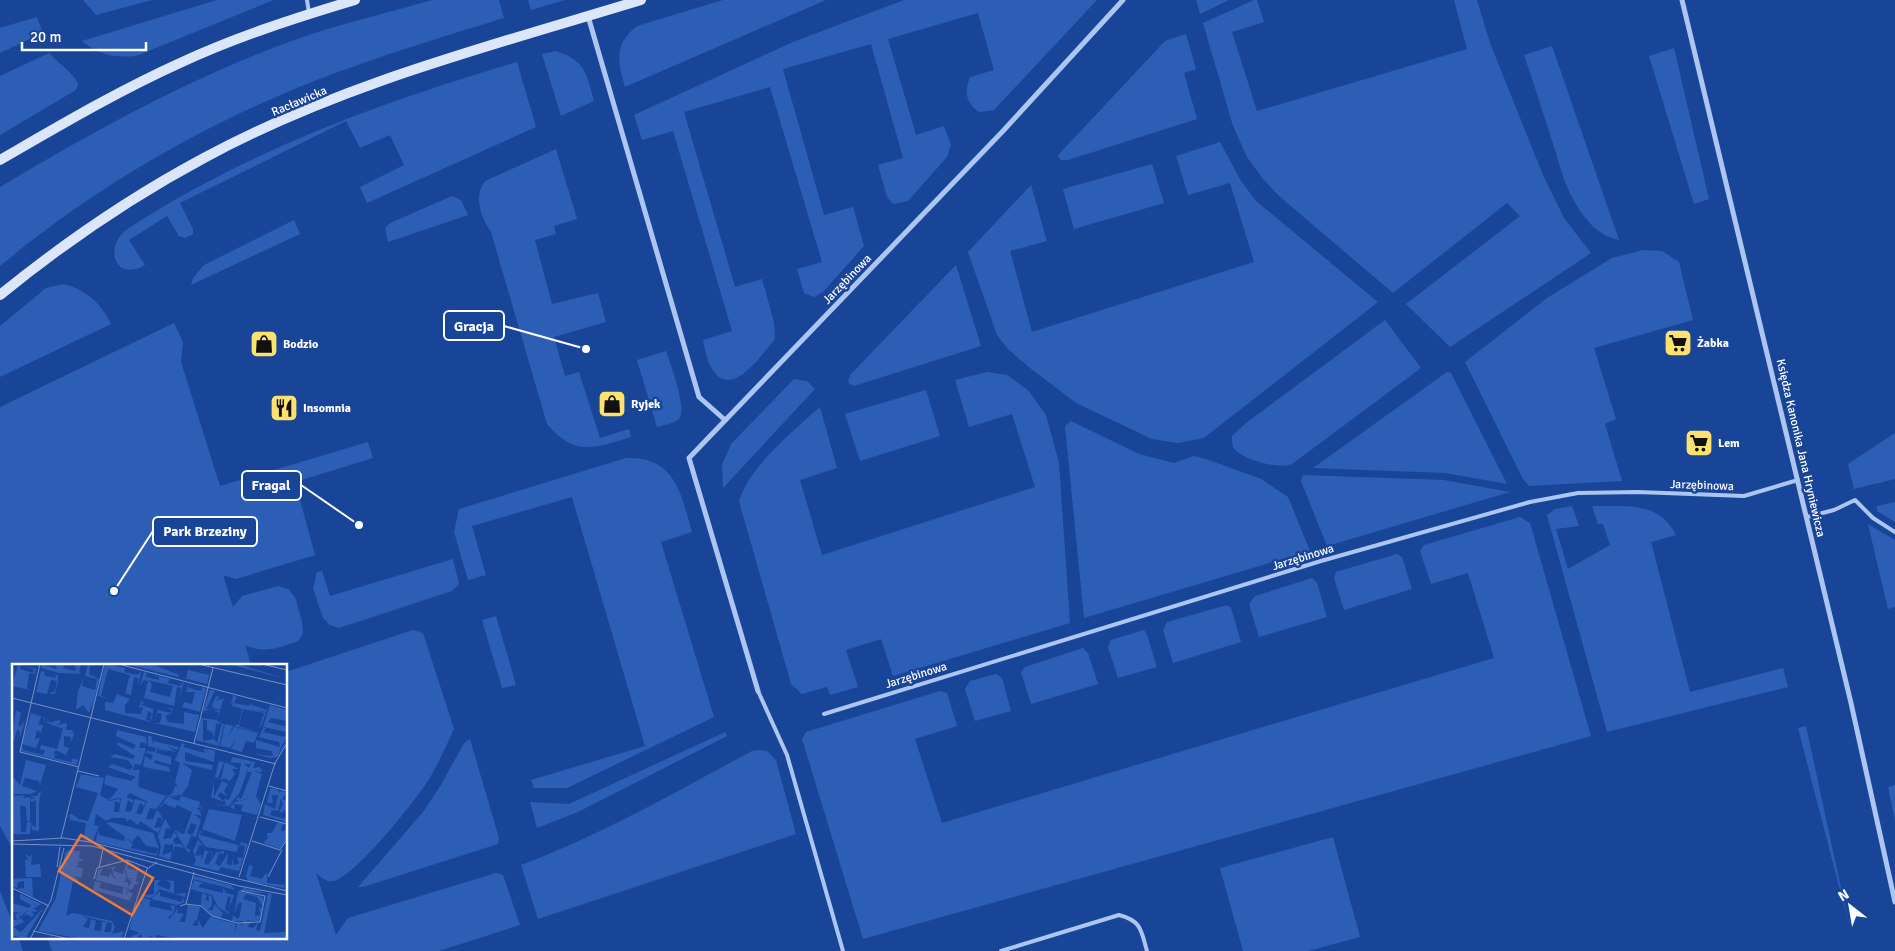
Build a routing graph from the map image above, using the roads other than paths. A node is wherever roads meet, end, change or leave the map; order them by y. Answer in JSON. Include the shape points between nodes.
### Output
{"nodes":[{"id":1,"x":307,"y":0,"type":"edge"},
{"id":2,"x":355,"y":0,"type":"edge"},
{"id":3,"x":641,"y":0,"type":"edge"},
{"id":4,"x":1123,"y":0,"type":"edge"},
{"id":5,"x":1682,"y":0,"type":"edge"},
{"id":6,"x":309,"y":14,"type":"junction"},
{"id":7,"x":588,"y":16,"type":"junction"},
{"id":8,"x":0,"y":160,"type":"edge"},
{"id":9,"x":0,"y":295,"type":"edge"},
{"id":10,"x":725,"y":420,"type":"junction"},
{"id":11,"x":1798,"y":480,"type":"junction"},
{"id":12,"x":1807,"y":517,"type":"junction"},
{"id":13,"x":1895,"y":532,"type":"edge"},
{"id":14,"x":758,"y":691,"type":"joint"},
{"id":15,"x":824,"y":714,"type":"dead end"},
{"id":16,"x":1895,"y":902,"type":"edge"},
{"id":17,"x":843,"y":951,"type":"edge"},
{"id":18,"x":1001,"y":951,"type":"edge"},
{"id":19,"x":1147,"y":951,"type":"edge"}],
"edges":[{"from":1,"to":6,"type":"lane"},
{"from":2,"to":6,"type":"street"},
{"from":3,"to":7,"type":"street","name":"Racławicka"},
{"from":4,"to":10,"type":"street","name":"Jarzębinowa","via":[[1004,131]]},
{"from":5,"to":11,"type":"street","name":"Księdza Kanonika Jana Hryniewicza"},
{"from":6,"to":8,"type":"street","via":[[179,63]]},
{"from":7,"to":9,"type":"street","name":"Racławicka","via":[[430,65],[345,95],[254,133],[197,162],[110,214],[70,240]]},
{"from":7,"to":10,"type":"street","via":[[699,397]]},
{"from":10,"to":14,"type":"street","name":"Jarzębinowa","via":[[689,458]]},
{"from":11,"to":12,"type":"street","name":"Księdza Kanonika Jana Hryniewicza"},
{"from":11,"to":15,"type":"lane","name":"Jarzębinowa","via":[[1744,496],[1578,493],[1530,502],[1321,561]]},
{"from":12,"to":13,"type":"lane","via":[[1855,500],[1872,518]]},
{"from":12,"to":16,"type":"street","name":"Księdza Kanonika Jana Hryniewicza"},
{"from":14,"to":17,"type":"lane","via":[[787,755]]},
{"from":18,"to":19,"type":"lane","via":[[1119,915],[1132,918],[1140,926]]}]}
